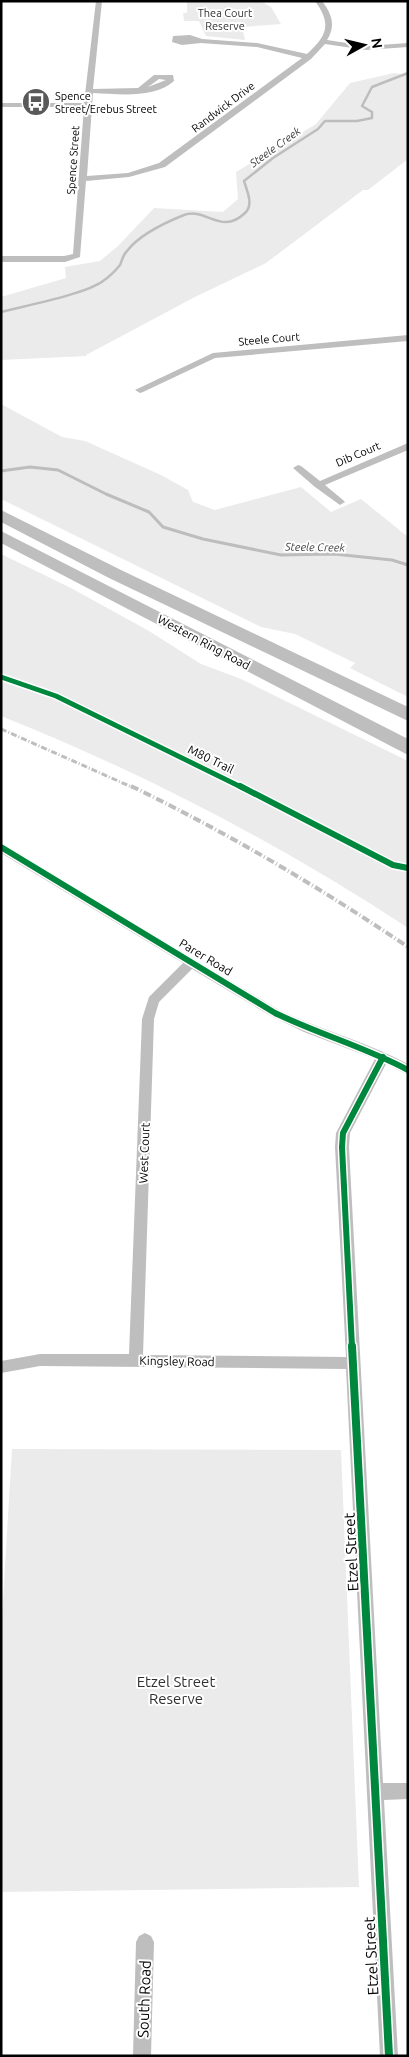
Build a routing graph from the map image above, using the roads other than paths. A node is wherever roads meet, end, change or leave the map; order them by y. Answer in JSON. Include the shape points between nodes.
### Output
{"nodes":[{"id":1,"x":98,"y":1,"type":"edge"},
{"id":2,"x":328,"y":1,"type":"edge"},
{"id":3,"x":318,"y":2,"type":"edge"},
{"id":4,"x":201,"y":41,"type":"dead end"},
{"id":5,"x":324,"y":42,"type":"junction"},
{"id":6,"x":408,"y":45,"type":"edge"},
{"id":7,"x":308,"y":57,"type":"junction"},
{"id":8,"x":141,"y":89,"type":"dead end"},
{"id":9,"x":89,"y":91,"type":"junction"},
{"id":10,"x":1,"y":105,"type":"edge"},
{"id":11,"x":88,"y":105,"type":"junction"},
{"id":12,"x":82,"y":179,"type":"junction"},
{"id":13,"x":1,"y":259,"type":"edge"},
{"id":14,"x":408,"y":338,"type":"edge"},
{"id":15,"x":140,"y":390,"type":"dead end"},
{"id":16,"x":408,"y":446,"type":"edge"},
{"id":17,"x":298,"y":468,"type":"dead end"},
{"id":18,"x":318,"y":484,"type":"junction"},
{"id":19,"x":340,"y":502,"type":"dead end"},
{"id":20,"x":1,"y":515,"type":"edge"},
{"id":21,"x":1,"y":536,"type":"edge"},
{"id":22,"x":408,"y":714,"type":"edge"},
{"id":23,"x":408,"y":748,"type":"edge"},
{"id":24,"x":1,"y":847,"type":"edge"},
{"id":25,"x":191,"y":962,"type":"junction"},
{"id":26,"x":383,"y":1057,"type":"junction"},
{"id":27,"x":408,"y":1070,"type":"edge"},
{"id":28,"x":136,"y":1360,"type":"junction"},
{"id":29,"x":353,"y":1363,"type":"junction"},
{"id":30,"x":1,"y":1367,"type":"edge"},
{"id":31,"x":408,"y":1791,"type":"edge"},
{"id":32,"x":376,"y":1792,"type":"junction"},
{"id":33,"x":146,"y":1942,"type":"dead end"},
{"id":34,"x":142,"y":2056,"type":"edge"},
{"id":35,"x":389,"y":2056,"type":"edge"}],
"edges":[{"from":1,"to":9,"type":"street","name":"Spence Street"},
{"from":2,"to":3,"type":"street"},
{"from":3,"to":5,"type":"street","via":[[329,21]]},
{"from":4,"to":7,"type":"street","via":[[257,45]]},
{"from":5,"to":6,"type":"street","via":[[366,48]]},
{"from":5,"to":7,"type":"street","name":"Randwick Drive"},
{"from":7,"to":12,"type":"street","name":"Randwick Drive","via":[[162,165],[129,175]]},
{"from":8,"to":9,"type":"street"},
{"from":9,"to":11,"type":"street","name":"Spence Street"},
{"from":10,"to":11,"type":"street"},
{"from":11,"to":12,"type":"street","name":"Spence Street"},
{"from":12,"to":13,"type":"street","name":"Spence Street","via":[[77,255],[73,258]]},
{"from":14,"to":15,"type":"street","name":"Steele Court","via":[[213,356]]},
{"from":16,"to":18,"type":"street","name":"Dib Court"},
{"from":17,"to":18,"type":"street"},
{"from":18,"to":19,"type":"street"},
{"from":20,"to":22,"type":"highway","name":"Western Ring Road","via":[[115,574]]},
{"from":21,"to":23,"type":"highway","name":"Western Ring Road"},
{"from":24,"to":25,"type":"street","name":"Parer Road"},
{"from":25,"to":26,"type":"street","name":"Parer Road","via":[[284,1018]]},
{"from":25,"to":28,"type":"street","name":"West Court","via":[[157,995],[149,1010]]},
{"from":26,"to":27,"type":"street","name":"Parer Road"},
{"from":26,"to":29,"type":"street","name":"Etzel Street","via":[[343,1133]]},
{"from":28,"to":29,"type":"street","name":"Kingsley Road"},
{"from":28,"to":30,"type":"street","name":"Kingsley Road","via":[[40,1360]]},
{"from":29,"to":32,"type":"street","name":"Etzel Street"},
{"from":31,"to":32,"type":"street"},
{"from":32,"to":35,"type":"street","name":"Etzel Street"},
{"from":33,"to":34,"type":"street","name":"South Road"}]}
